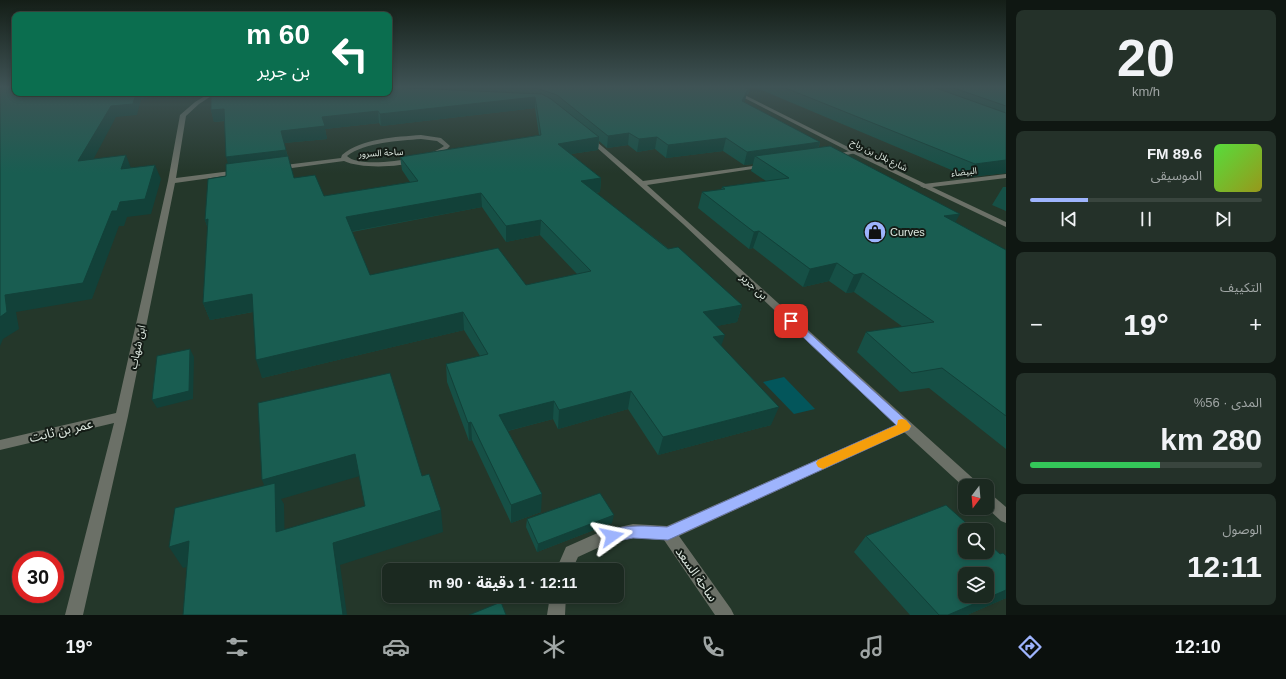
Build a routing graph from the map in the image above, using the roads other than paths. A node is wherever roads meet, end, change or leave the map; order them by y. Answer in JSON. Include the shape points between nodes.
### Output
{"nodes":[{"id":1,"x":183,"y":116,"type":"edge"},
{"id":2,"x":782,"y":116,"type":"edge"},
{"id":3,"x":579,"y":129,"type":"edge"},
{"id":4,"x":854,"y":152,"type":"junction"},
{"id":5,"x":822,"y":157,"type":"edge"},
{"id":6,"x":345,"y":159,"type":"junction"},
{"id":7,"x":776,"y":164,"type":"edge"},
{"id":8,"x":266,"y":169,"type":"edge"},
{"id":9,"x":250,"y":171,"type":"edge"},
{"id":10,"x":1006,"y":176,"type":"edge"},
{"id":11,"x":172,"y":181,"type":"junction"},
{"id":12,"x":643,"y":183,"type":"junction"},
{"id":13,"x":924,"y":186,"type":"junction"},
{"id":14,"x":1006,"y":225,"type":"edge"},
{"id":15,"x":122,"y":416,"type":"junction"},
{"id":16,"x":905,"y":426,"type":"junction"},
{"id":17,"x":0,"y":445,"type":"edge"},
{"id":18,"x":964,"y":479,"type":"edge"},
{"id":19,"x":994,"y":505,"type":"edge"},
{"id":20,"x":1006,"y":516,"type":"edge"},
{"id":21,"x":668,"y":533,"type":"junction"},
{"id":22,"x":567,"y":563,"type":"edge"},
{"id":23,"x":557,"y":603,"type":"edge"},
{"id":24,"x":74,"y":615,"type":"edge"},
{"id":25,"x":556,"y":615,"type":"edge"},
{"id":26,"x":725,"y":615,"type":"edge"}],
"edges":[{"from":1,"to":11,"type":"street","name":"ابن شهاب"},
{"from":2,"to":4,"type":"street","name":"شارع بلال بن رباح"},
{"from":3,"to":12,"type":"street","name":"بن جرير"},
{"from":4,"to":5,"type":"street"},
{"from":4,"to":13,"type":"street","name":"شارع بلال بن رباح"},
{"from":6,"to":6,"type":"street","name":"ساحة السرور","via":[[353,164],[368,165],[414,160],[440,153],[446,146],[435,138],[406,138],[357,148],[346,153]]},
{"from":6,"to":8,"type":"street","name":"ساحة السرور"},
{"from":7,"to":12,"type":"street"},
{"from":9,"to":11,"type":"street"},
{"from":10,"to":13,"type":"street","name":"البيضاء"},
{"from":11,"to":15,"type":"street","name":"ابن شهاب"},
{"from":12,"to":16,"type":"street","name":"بن جرير"},
{"from":13,"to":14,"type":"street","name":"شارع بلال بن رباح"},
{"from":15,"to":17,"type":"street","name":"عمر بن ثابت"},
{"from":15,"to":24,"type":"street","name":"ابن شهاب"},
{"from":16,"to":18,"type":"street","name":"بن جرير"},
{"from":16,"to":21,"type":"street"},
{"from":19,"to":20,"type":"street"},
{"from":21,"to":22,"type":"street","via":[[633,531],[602,538],[572,552]]},
{"from":21,"to":26,"type":"street","name":"ساحة السعد"},
{"from":23,"to":25,"type":"street"}]}
